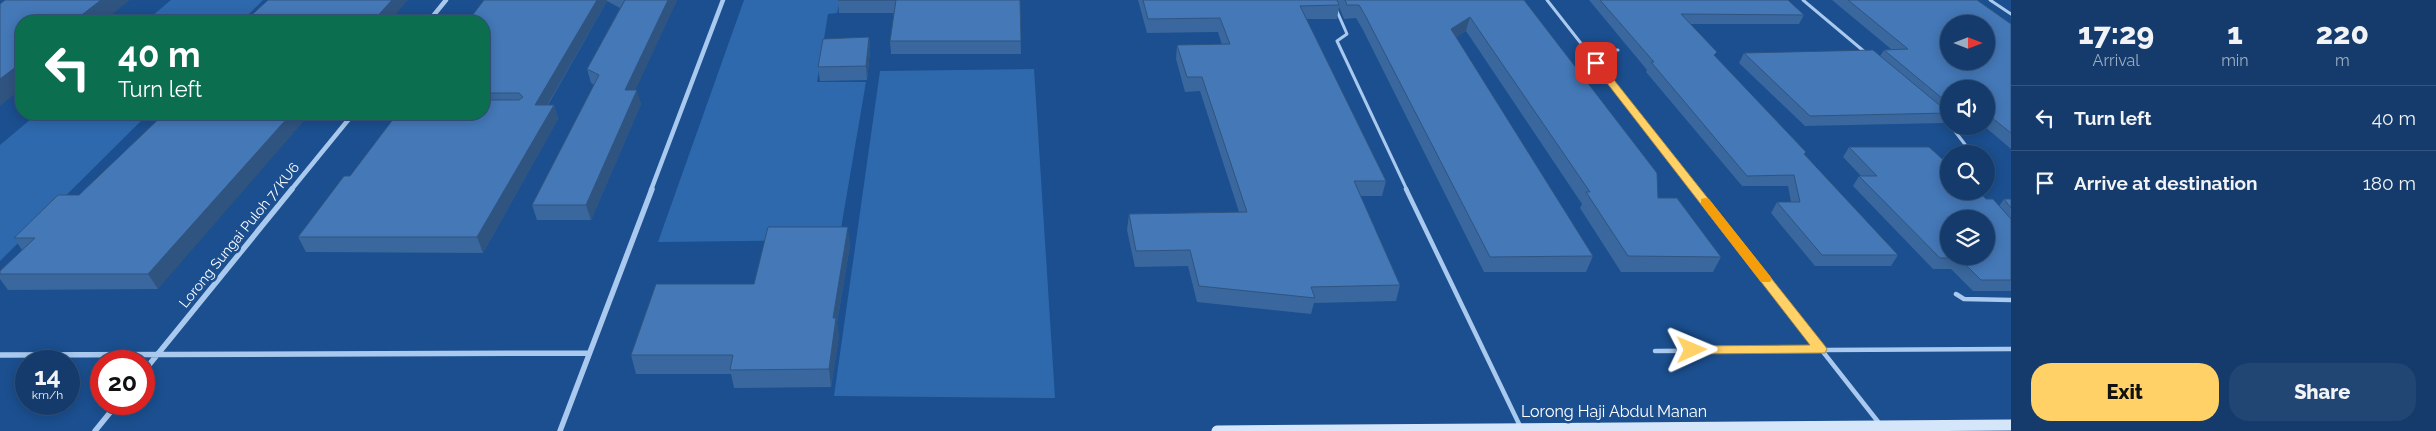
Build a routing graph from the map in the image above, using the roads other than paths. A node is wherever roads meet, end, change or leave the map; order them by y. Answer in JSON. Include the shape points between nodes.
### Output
{"nodes":[{"id":1,"x":446,"y":0,"type":"edge"},
{"id":2,"x":723,"y":0,"type":"edge"},
{"id":3,"x":1332,"y":0,"type":"edge"},
{"id":4,"x":1547,"y":0,"type":"edge"},
{"id":5,"x":1803,"y":0,"type":"edge"},
{"id":6,"x":1990,"y":0,"type":"edge"},
{"id":7,"x":2011,"y":14,"type":"edge"},
{"id":8,"x":434,"y":15,"type":"edge"},
{"id":9,"x":1604,"y":50,"type":"dead end"},
{"id":10,"x":1618,"y":50,"type":"dead end"},
{"id":11,"x":1872,"y":58,"type":"edge"},
{"id":12,"x":348,"y":120,"type":"edge"},
{"id":13,"x":1958,"y":135,"type":"edge"},
{"id":14,"x":1966,"y":145,"type":"edge"},
{"id":15,"x":1956,"y":294,"type":"dead end"},
{"id":16,"x":2011,"y":300,"type":"edge"},
{"id":17,"x":1821,"y":349,"type":"junction"},
{"id":18,"x":2011,"y":349,"type":"edge"},
{"id":19,"x":1656,"y":351,"type":"dead end"},
{"id":20,"x":589,"y":353,"type":"junction"},
{"id":21,"x":0,"y":355,"type":"edge"},
{"id":22,"x":156,"y":356,"type":"junction"},
{"id":23,"x":108,"y":415,"type":"edge"},
{"id":24,"x":2011,"y":425,"type":"edge"},
{"id":25,"x":1881,"y":426,"type":"junction"},
{"id":26,"x":1520,"y":428,"type":"junction"},
{"id":27,"x":95,"y":431,"type":"edge"},
{"id":28,"x":560,"y":431,"type":"edge"},
{"id":29,"x":1217,"y":431,"type":"edge"}],
"edges":[{"from":1,"to":8,"type":"street"},
{"from":2,"to":20,"type":"street"},
{"from":3,"to":26,"type":"lane","via":[[1347,34],[1337,41]]},
{"from":4,"to":17,"type":"lane"},
{"from":5,"to":11,"type":"lane"},
{"from":6,"to":7,"type":"lane"},
{"from":9,"to":10,"type":"lane"},
{"from":12,"to":22,"type":"street","name":"Lorong Sungai Puloh 7/KU6"},
{"from":13,"to":14,"type":"lane"},
{"from":15,"to":16,"type":"lane","via":[[1964,299]]},
{"from":17,"to":18,"type":"lane"},
{"from":17,"to":19,"type":"lane"},
{"from":17,"to":25,"type":"lane"},
{"from":20,"to":22,"type":"street"},
{"from":20,"to":28,"type":"street"},
{"from":21,"to":22,"type":"street"},
{"from":23,"to":27,"type":"street"},
{"from":24,"to":25,"type":"street","name":"Lorong Haji Abdul Manan"},
{"from":25,"to":26,"type":"street","name":"Lorong Haji Abdul Manan"},
{"from":26,"to":29,"type":"street","name":"Lorong Haji Abdul Manan"}]}
